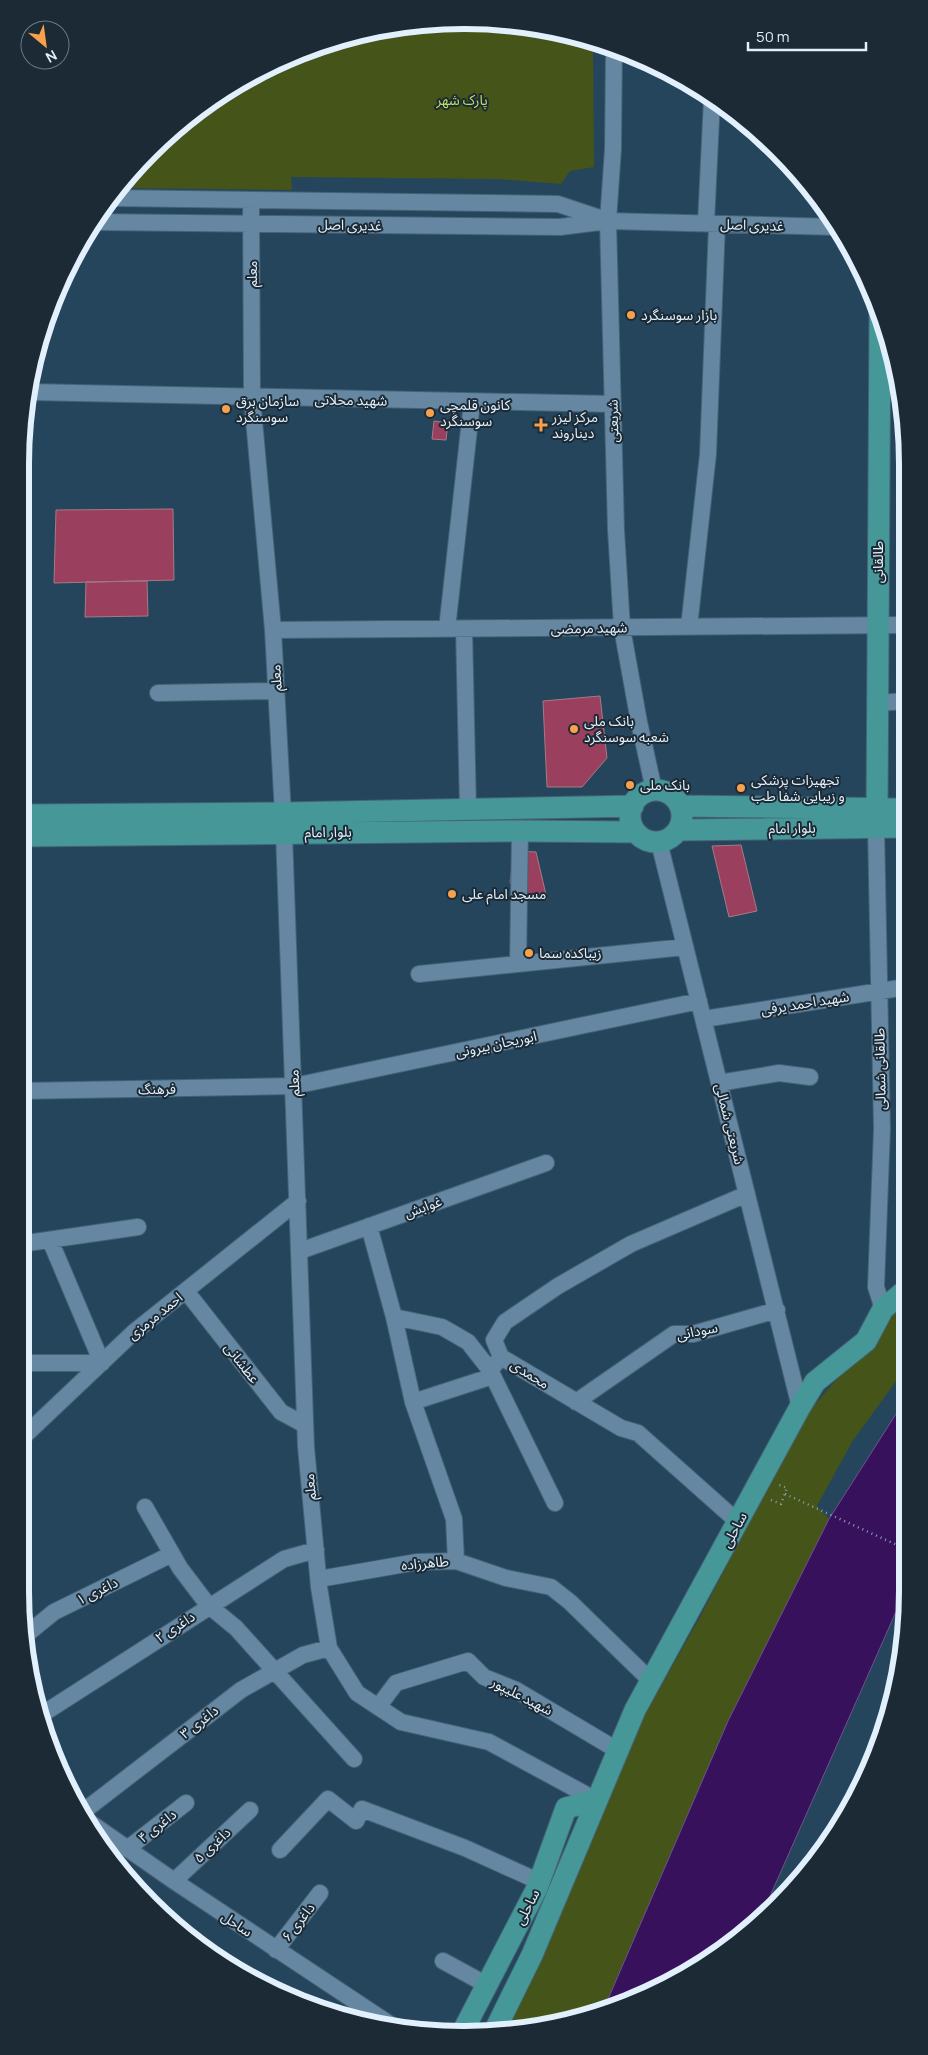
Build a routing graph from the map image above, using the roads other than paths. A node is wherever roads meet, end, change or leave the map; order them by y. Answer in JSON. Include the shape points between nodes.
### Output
{"nodes":[{"id":1,"x":614,"y":56,"type":"edge"},
{"id":2,"x":712,"y":106,"type":"edge"},
{"id":3,"x":120,"y":198,"type":"edge"},
{"id":4,"x":251,"y":200,"type":"junction"},
{"id":5,"x":608,"y":221,"type":"junction"},
{"id":6,"x":102,"y":222,"type":"edge"},
{"id":7,"x":252,"y":224,"type":"junction"},
{"id":8,"x":712,"y":224,"type":"junction"},
{"id":9,"x":829,"y":227,"type":"edge"},
{"id":10,"x":880,"y":337,"type":"edge"},
{"id":11,"x":35,"y":392,"type":"edge"},
{"id":12,"x":252,"y":398,"type":"junction"},
{"id":13,"x":472,"y":402,"type":"junction"},
{"id":14,"x":612,"y":404,"type":"junction"},
{"id":15,"x":899,"y":625,"type":"edge"},
{"id":16,"x":878,"y":626,"type":"junction"},
{"id":17,"x":690,"y":627,"type":"junction"},
{"id":18,"x":622,"y":628,"type":"junction"},
{"id":19,"x":447,"y":629,"type":"junction"},
{"id":20,"x":464,"y":629,"type":"junction"},
{"id":21,"x":273,"y":630,"type":"junction"},
{"id":22,"x":276,"y":691,"type":"junction"},
{"id":23,"x":158,"y":694,"type":"dead end"},
{"id":24,"x":899,"y":701,"type":"edge"},
{"id":25,"x":878,"y":703,"type":"junction"},
{"id":26,"x":654,"y":790,"type":"junction"},
{"id":27,"x":632,"y":806,"type":"junction"},
{"id":28,"x":681,"y":806,"type":"junction"},
{"id":29,"x":468,"y":809,"type":"junction"},
{"id":30,"x":899,"y":811,"type":"edge"},
{"id":31,"x":29,"y":814,"type":"edge"},
{"id":32,"x":876,"y":818,"type":"junction"},
{"id":33,"x":283,"y":823,"type":"junction"},
{"id":34,"x":899,"y":825,"type":"edge"},
{"id":35,"x":679,"y":830,"type":"junction"},
{"id":36,"x":520,"y":831,"type":"junction"},
{"id":37,"x":635,"y":832,"type":"junction"},
{"id":38,"x":29,"y":836,"type":"edge"},
{"id":39,"x":659,"y":842,"type":"junction"},
{"id":40,"x":686,"y":947,"type":"junction"},
{"id":41,"x":518,"y":964,"type":"junction"},
{"id":42,"x":419,"y":974,"type":"dead end"},
{"id":43,"x":899,"y":988,"type":"edge"},
{"id":44,"x":879,"y":991,"type":"junction"},
{"id":45,"x":699,"y":1001,"type":"junction"},
{"id":46,"x":704,"y":1019,"type":"junction"},
{"id":47,"x":810,"y":1077,"type":"dead end"},
{"id":48,"x":719,"y":1082,"type":"junction"},
{"id":49,"x":294,"y":1086,"type":"junction"},
{"id":50,"x":29,"y":1091,"type":"edge"},
{"id":51,"x":546,"y":1163,"type":"dead end"},
{"id":52,"x":747,"y":1194,"type":"junction"},
{"id":53,"x":298,"y":1201,"type":"junction"},
{"id":54,"x":369,"y":1226,"type":"junction"},
{"id":55,"x":138,"y":1227,"type":"dead end"},
{"id":56,"x":50,"y":1240,"type":"junction"},
{"id":57,"x":29,"y":1243,"type":"edge"},
{"id":58,"x":300,"y":1251,"type":"junction"},
{"id":59,"x":186,"y":1291,"type":"junction"},
{"id":60,"x":899,"y":1296,"type":"edge"},
{"id":61,"x":883,"y":1309,"type":"junction"},
{"id":62,"x":776,"y":1310,"type":"junction"},
{"id":63,"x":394,"y":1317,"type":"junction"},
{"id":64,"x":502,"y":1356,"type":"junction"},
{"id":65,"x":29,"y":1363,"type":"edge"},
{"id":66,"x":102,"y":1363,"type":"junction"},
{"id":67,"x":492,"y":1373,"type":"junction"},
{"id":68,"x":413,"y":1402,"type":"junction"},
{"id":69,"x":576,"y":1402,"type":"junction"},
{"id":70,"x":800,"y":1407,"type":"junction"},
{"id":71,"x":305,"y":1425,"type":"junction"},
{"id":72,"x":29,"y":1432,"type":"edge"},
{"id":73,"x":556,"y":1503,"type":"dead end"},
{"id":74,"x":145,"y":1507,"type":"dead end"},
{"id":75,"x":738,"y":1522,"type":"junction"},
{"id":76,"x":316,"y":1550,"type":"junction"},
{"id":77,"x":172,"y":1554,"type":"junction"},
{"id":78,"x":456,"y":1561,"type":"junction"},
{"id":79,"x":319,"y":1579,"type":"junction"},
{"id":80,"x":208,"y":1606,"type":"junction"},
{"id":81,"x":31,"y":1631,"type":"edge"},
{"id":82,"x":329,"y":1648,"type":"junction"},
{"id":83,"x":276,"y":1670,"type":"junction"},
{"id":84,"x":651,"y":1681,"type":"junction"},
{"id":85,"x":378,"y":1707,"type":"junction"},
{"id":86,"x":46,"y":1711,"type":"edge"},
{"id":87,"x":617,"y":1750,"type":"junction"},
{"id":88,"x":354,"y":1759,"type":"dead end"},
{"id":89,"x":596,"y":1800,"type":"junction"},
{"id":90,"x":186,"y":1803,"type":"dead end"},
{"id":91,"x":250,"y":1810,"type":"dead end"},
{"id":92,"x":88,"y":1811,"type":"edge"},
{"id":93,"x":100,"y":1829,"type":"edge"},
{"id":94,"x":127,"y":1849,"type":"junction"},
{"id":95,"x":280,"y":1850,"type":"dead end"},
{"id":96,"x":174,"y":1881,"type":"junction"},
{"id":97,"x":540,"y":1882,"type":"junction"},
{"id":98,"x":320,"y":1893,"type":"dead end"},
{"id":99,"x":276,"y":1950,"type":"junction"},
{"id":100,"x":443,"y":1961,"type":"dead end"},
{"id":101,"x":487,"y":1985,"type":"junction"},
{"id":102,"x":381,"y":2018,"type":"edge"},
{"id":103,"x":498,"y":2025,"type":"edge"},
{"id":104,"x":466,"y":2026,"type":"edge"}],
"edges":[{"from":1,"to":5,"type":"street","name":"شریعتی","via":[[614,148]]},
{"from":2,"to":8,"type":"street"},
{"from":3,"to":4,"type":"street","name":"غدیری اصل"},
{"from":4,"to":5,"type":"street","name":"غدیری اصل","via":[[558,204]]},
{"from":4,"to":7,"type":"street","name":"معلم"},
{"from":5,"to":7,"type":"street","name":"غدیری اصل","via":[[560,227]]},
{"from":5,"to":8,"type":"street","name":"غدیری اصل"},
{"from":5,"to":14,"type":"street","name":"شریعتی"},
{"from":6,"to":7,"type":"street","name":"غدیری اصل"},
{"from":7,"to":12,"type":"street","name":"معلم"},
{"from":8,"to":9,"type":"street","name":"غدیری اصل"},
{"from":8,"to":17,"type":"street","via":[[708,454]]},
{"from":10,"to":16,"type":"main road","name":"طالقانی"},
{"from":11,"to":12,"type":"street","name":"شهید محلاتی"},
{"from":12,"to":13,"type":"street","name":"شهید محلاتی"},
{"from":12,"to":21,"type":"street","name":"معلم"},
{"from":13,"to":14,"type":"street","name":"شهید محلاتی"},
{"from":13,"to":19,"type":"street"},
{"from":14,"to":18,"type":"street","name":"شریعتی"},
{"from":15,"to":16,"type":"street","name":"شهید مرمضی"},
{"from":16,"to":17,"type":"street","name":"شهید مرمضی"},
{"from":16,"to":25,"type":"main road","name":"طالقانی"},
{"from":17,"to":18,"type":"street","name":"شهید مرمضی"},
{"from":18,"to":20,"type":"street","name":"شهید مرمضی"},
{"from":18,"to":26,"type":"street","name":"شریعتی"},
{"from":19,"to":20,"type":"street","name":"شهید مرمضی"},
{"from":19,"to":21,"type":"street","name":"شهید مرمضی"},
{"from":20,"to":29,"type":"street"},
{"from":21,"to":22,"type":"street","name":"معلم"},
{"from":22,"to":23,"type":"street"},
{"from":22,"to":33,"type":"street","name":"معلم"},
{"from":24,"to":25,"type":"street"},
{"from":25,"to":32,"type":"main road","name":"طالقانی"},
{"from":26,"to":27,"type":"main road","via":[[641,795]]},
{"from":26,"to":28,"type":"main road","via":[[670,794]]},
{"from":27,"to":29,"type":"main road","name":"بلوار امام"},
{"from":27,"to":37,"type":"main road","via":[[630,819]]},
{"from":28,"to":32,"type":"main road","name":"بلوار امام"},
{"from":28,"to":35,"type":"main road"},
{"from":29,"to":33,"type":"main road","name":"بلوار امام"},
{"from":30,"to":32,"type":"main road","name":"بلوار امام"},
{"from":31,"to":33,"type":"main road","name":"بلوار امام"},
{"from":32,"to":34,"type":"main road","name":"بلوار امام"},
{"from":32,"to":35,"type":"main road","name":"بلوار امام"},
{"from":32,"to":44,"type":"street","name":"طالقانی شمالی"},
{"from":33,"to":36,"type":"main road","name":"بلوار امام"},
{"from":33,"to":38,"type":"main road","name":"بلوار امام"},
{"from":33,"to":49,"type":"street","name":"معلم"},
{"from":35,"to":39,"type":"main road","via":[[674,836]]},
{"from":36,"to":37,"type":"main road","name":"بلوار امام"},
{"from":36,"to":41,"type":"street"},
{"from":37,"to":39,"type":"main road","via":[[646,840]]},
{"from":39,"to":40,"type":"street","name":"شریعتی شمالی"},
{"from":40,"to":41,"type":"street"},
{"from":40,"to":45,"type":"street","name":"شریعتی شمالی"},
{"from":41,"to":42,"type":"street"},
{"from":43,"to":44,"type":"street","name":"شهید احمد یرفی"},
{"from":44,"to":46,"type":"street","name":"شهید احمد یرفی"},
{"from":44,"to":61,"type":"street","name":"طالقانی شمالی","via":[[882,1129],[876,1286]]},
{"from":45,"to":46,"type":"street","name":"شریعتی شمالی"},
{"from":45,"to":49,"type":"street","name":"ابوریحان بیرونی"},
{"from":46,"to":48,"type":"street","name":"شریعتی شمالی"},
{"from":47,"to":48,"type":"street","via":[[779,1073]]},
{"from":48,"to":52,"type":"street","name":"شریعتی شمالی"},
{"from":49,"to":50,"type":"street","name":"فرهنگ"},
{"from":49,"to":53,"type":"street","name":"معلم"},
{"from":51,"to":54,"type":"street","name":"غوابش"},
{"from":52,"to":62,"type":"street","name":"شریعتی شمالی"},
{"from":52,"to":64,"type":"street","name":"محمدی","via":[[631,1244],[558,1286],[505,1322],[494,1340]]},
{"from":53,"to":58,"type":"street","name":"معلم"},
{"from":53,"to":59,"type":"street","name":"احمد مرمزی"},
{"from":54,"to":58,"type":"street","name":"غوابش"},
{"from":54,"to":63,"type":"street","name":"طاهرزاده"},
{"from":55,"to":56,"type":"street"},
{"from":56,"to":57,"type":"street"},
{"from":56,"to":66,"type":"street"},
{"from":58,"to":71,"type":"street","name":"معلم"},
{"from":59,"to":66,"type":"street","name":"احمد مرمزی","via":[[134,1332]]},
{"from":59,"to":71,"type":"street","name":"عطشانی","via":[[280,1412]]},
{"from":60,"to":61,"type":"main road","name":"ساحلی"},
{"from":61,"to":70,"type":"main road","name":"ساحلی","via":[[866,1341],[814,1382]]},
{"from":62,"to":69,"type":"street","name":"سودانی","via":[[693,1334],[674,1334]]},
{"from":62,"to":70,"type":"street","name":"شریعتی شمالی"},
{"from":63,"to":67,"type":"street","via":[[442,1327],[468,1342]]},
{"from":63,"to":68,"type":"street","name":"طاهرزاده"},
{"from":64,"to":67,"type":"street"},
{"from":64,"to":69,"type":"street","name":"محمدی"},
{"from":65,"to":66,"type":"street"},
{"from":66,"to":72,"type":"street","name":"احمد مرمزی"},
{"from":67,"to":68,"type":"street"},
{"from":67,"to":73,"type":"street"},
{"from":68,"to":78,"type":"street","name":"طاهرزاده","via":[[454,1519]]},
{"from":69,"to":75,"type":"street","name":"محمدی","via":[[621,1428],[638,1433]]},
{"from":70,"to":75,"type":"main road","name":"ساحلی"},
{"from":71,"to":76,"type":"street","name":"معلم"},
{"from":74,"to":77,"type":"street"},
{"from":75,"to":84,"type":"main road","name":"ساحلی"},
{"from":76,"to":79,"type":"street","name":"معلم"},
{"from":76,"to":80,"type":"street","name":"داغری ۲","via":[[284,1559]]},
{"from":77,"to":80,"type":"street"},
{"from":77,"to":81,"type":"street","name":"داغری ۱","via":[[54,1612]]},
{"from":78,"to":79,"type":"street","name":"طاهرزاده","via":[[417,1562]]},
{"from":78,"to":84,"type":"street","via":[[506,1578],[551,1587]]},
{"from":79,"to":82,"type":"street","name":"معلم"},
{"from":80,"to":83,"type":"street","via":[[236,1628]]},
{"from":80,"to":86,"type":"street","name":"داغری ۲"},
{"from":82,"to":83,"type":"street","name":"داغری ۳","via":[[303,1655]]},
{"from":82,"to":85,"type":"street","name":"معلم","via":[[357,1694]]},
{"from":83,"to":88,"type":"street"},
{"from":83,"to":92,"type":"street","name":"داغری ۳","via":[[241,1690]]},
{"from":84,"to":87,"type":"main road","name":"ساحلی"},
{"from":85,"to":87,"type":"street","name":"شهید علیپور","via":[[396,1683],[468,1661],[484,1677],[516,1690]]},
{"from":85,"to":89,"type":"street","name":"معلم","via":[[401,1722],[489,1742]]},
{"from":87,"to":89,"type":"main road","name":"ساحلی"},
{"from":89,"to":97,"type":"main road","name":"ساحلی","via":[[566,1808]]},
{"from":89,"to":103,"type":"main road","name":"ساحلی","via":[[532,1955]]},
{"from":90,"to":94,"type":"street","name":"داغری ۴"},
{"from":91,"to":96,"type":"street","name":"داغری ۵"},
{"from":93,"to":94,"type":"street","name":"ساحل"},
{"from":94,"to":96,"type":"street","name":"ساحل"},
{"from":95,"to":97,"type":"street","via":[[328,1799],[356,1821],[362,1809],[465,1848]]},
{"from":96,"to":99,"type":"street","name":"ساحل"},
{"from":97,"to":101,"type":"main road","name":"ساحلی"},
{"from":98,"to":99,"type":"street","name":"داغری ۶"},
{"from":99,"to":102,"type":"street","name":"ساحل"},
{"from":100,"to":101,"type":"street"},
{"from":101,"to":104,"type":"main road","name":"ساحلی"}]}
